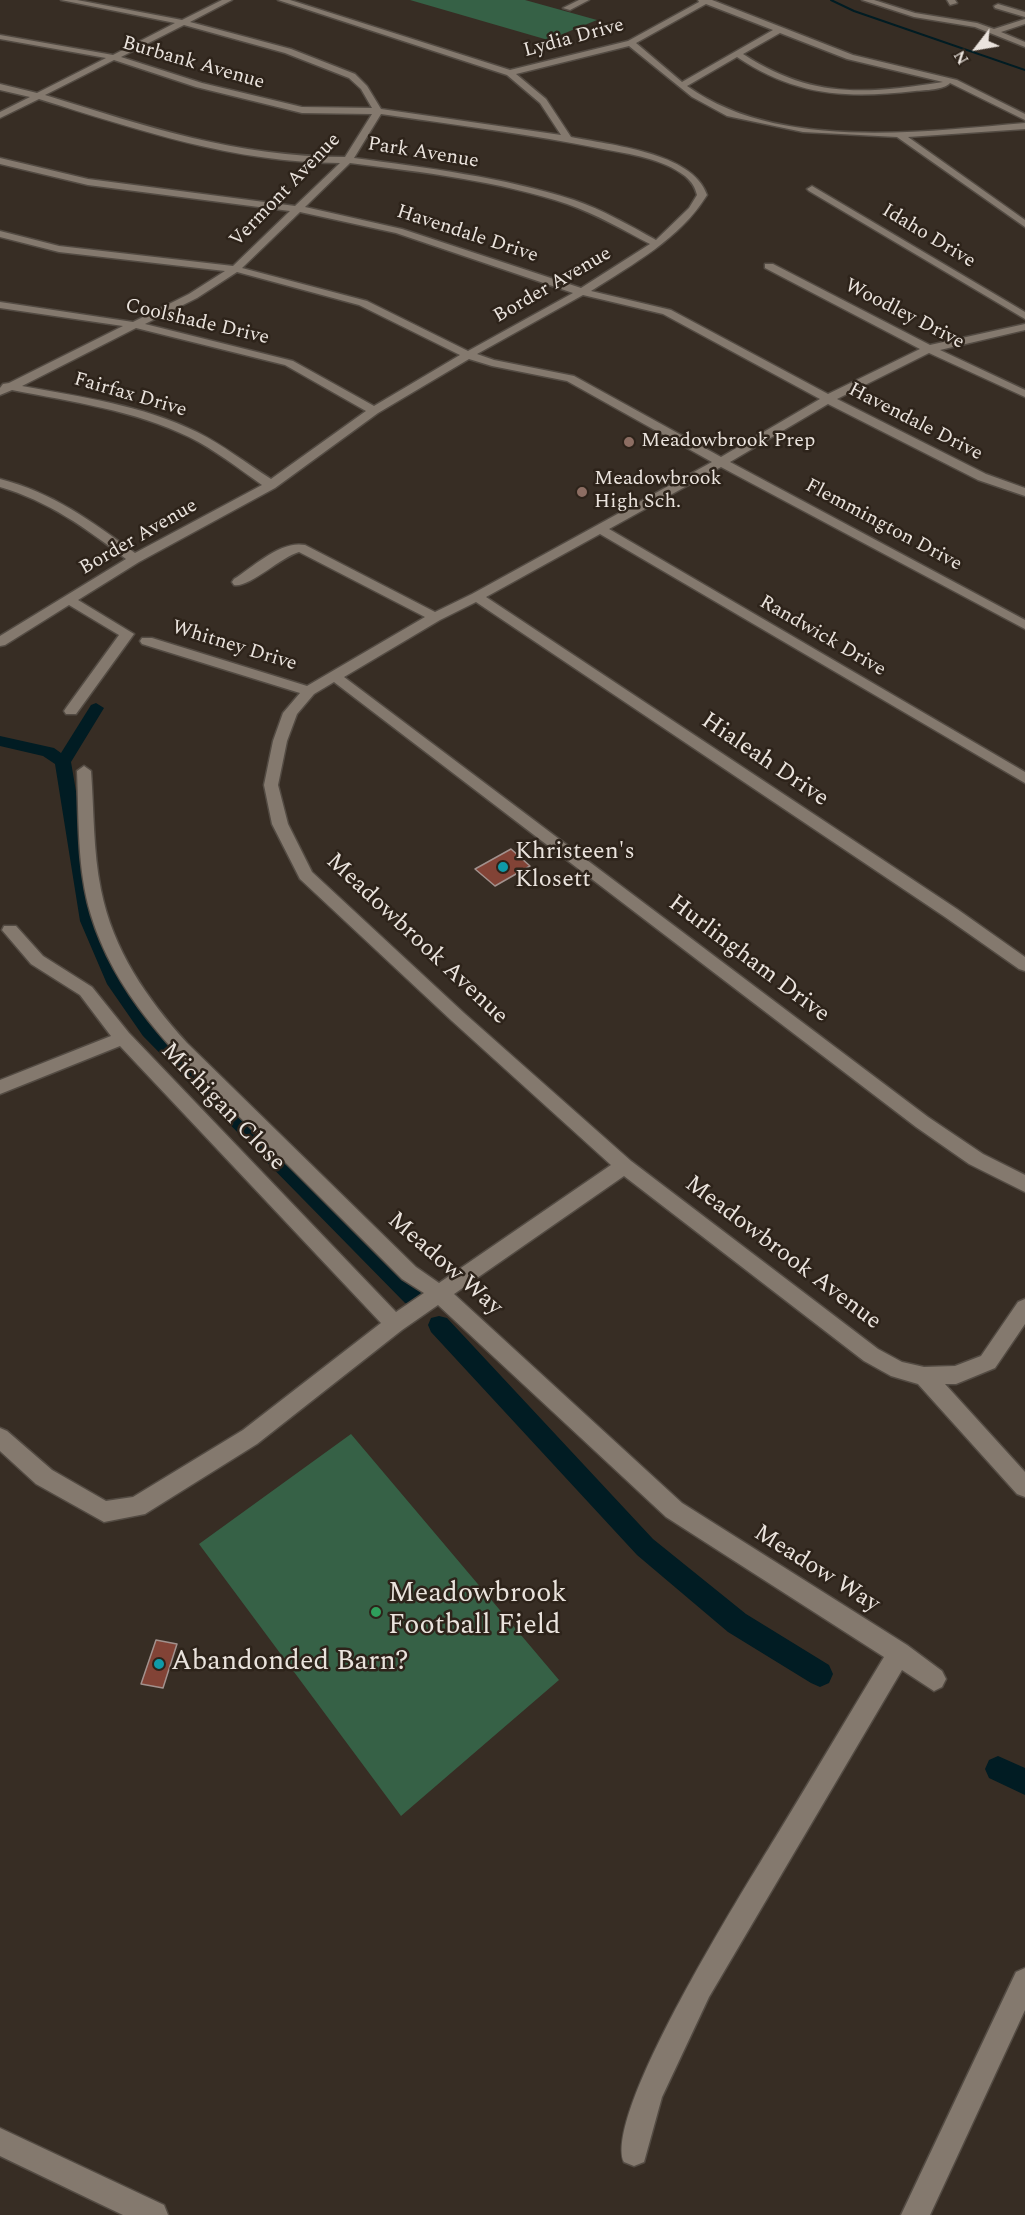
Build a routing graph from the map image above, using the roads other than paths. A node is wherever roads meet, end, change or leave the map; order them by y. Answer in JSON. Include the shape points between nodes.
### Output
{"nodes":[{"id":1,"x":65,"y":0,"type":"edge"},
{"id":2,"x":228,"y":0,"type":"edge"},
{"id":3,"x":282,"y":0,"type":"edge"},
{"id":4,"x":585,"y":0,"type":"edge"},
{"id":5,"x":705,"y":0,"type":"edge"},
{"id":6,"x":866,"y":0,"type":"edge"},
{"id":7,"x":998,"y":6,"type":"dead end"},
{"id":8,"x":567,"y":8,"type":"dead end"},
{"id":9,"x":1025,"y":15,"type":"edge"},
{"id":10,"x":1025,"y":21,"type":"edge"},
{"id":11,"x":186,"y":23,"type":"junction"},
{"id":12,"x":174,"y":28,"type":"junction"},
{"id":13,"x":779,"y":30,"type":"junction"},
{"id":14,"x":993,"y":32,"type":"junction"},
{"id":15,"x":233,"y":35,"type":"junction"},
{"id":16,"x":0,"y":37,"type":"edge"},
{"id":17,"x":631,"y":43,"type":"junction"},
{"id":18,"x":1025,"y":45,"type":"edge"},
{"id":19,"x":738,"y":54,"type":"junction"},
{"id":20,"x":112,"y":57,"type":"junction"},
{"id":21,"x":510,"y":73,"type":"junction"},
{"id":22,"x":954,"y":82,"type":"junction"},
{"id":23,"x":681,"y":85,"type":"junction"},
{"id":24,"x":0,"y":87,"type":"edge"},
{"id":25,"x":38,"y":96,"type":"junction"},
{"id":26,"x":378,"y":111,"type":"junction"},
{"id":27,"x":0,"y":115,"type":"edge"},
{"id":28,"x":1025,"y":117,"type":"edge"},
{"id":29,"x":1025,"y":126,"type":"edge"},
{"id":30,"x":901,"y":136,"type":"junction"},
{"id":31,"x":567,"y":139,"type":"junction"},
{"id":32,"x":0,"y":160,"type":"edge"},
{"id":33,"x":348,"y":160,"type":"junction"},
{"id":34,"x":812,"y":189,"type":"dead end"},
{"id":35,"x":300,"y":208,"type":"junction"},
{"id":36,"x":1025,"y":224,"type":"edge"},
{"id":37,"x":0,"y":234,"type":"edge"},
{"id":38,"x":657,"y":244,"type":"junction"},
{"id":39,"x":769,"y":266,"type":"dead end"},
{"id":40,"x":235,"y":269,"type":"junction"},
{"id":41,"x":582,"y":292,"type":"junction"},
{"id":42,"x":0,"y":305,"type":"edge"},
{"id":43,"x":1025,"y":316,"type":"edge"},
{"id":44,"x":135,"y":325,"type":"junction"},
{"id":45,"x":1025,"y":327,"type":"edge"},
{"id":46,"x":929,"y":349,"type":"junction"},
{"id":47,"x":468,"y":355,"type":"junction"},
{"id":48,"x":4,"y":388,"type":"edge"},
{"id":49,"x":1025,"y":394,"type":"edge"},
{"id":50,"x":828,"y":399,"type":"junction"},
{"id":51,"x":374,"y":411,"type":"junction"},
{"id":52,"x":721,"y":462,"type":"junction"},
{"id":53,"x":0,"y":483,"type":"edge"},
{"id":54,"x":271,"y":485,"type":"junction"},
{"id":55,"x":1025,"y":492,"type":"edge"},
{"id":56,"x":600,"y":528,"type":"junction"},
{"id":57,"x":134,"y":559,"type":"junction"},
{"id":58,"x":239,"y":582,"type":"dead end"},
{"id":59,"x":477,"y":597,"type":"junction"},
{"id":60,"x":69,"y":600,"type":"junction"},
{"id":61,"x":435,"y":617,"type":"junction"},
{"id":62,"x":1025,"y":625,"type":"edge"},
{"id":63,"x":147,"y":641,"type":"dead end"},
{"id":64,"x":0,"y":642,"type":"edge"},
{"id":65,"x":334,"y":676,"type":"junction"},
{"id":66,"x":309,"y":691,"type":"junction"},
{"id":67,"x":71,"y":711,"type":"dead end"},
{"id":68,"x":84,"y":771,"type":"dead end"},
{"id":69,"x":1025,"y":778,"type":"edge"},
{"id":70,"x":10,"y":930,"type":"dead end"},
{"id":71,"x":1025,"y":965,"type":"edge"},
{"id":72,"x":123,"y":1038,"type":"junction"},
{"id":73,"x":0,"y":1088,"type":"edge"},
{"id":74,"x":624,"y":1166,"type":"junction"},
{"id":75,"x":1025,"y":1184,"type":"edge"},
{"id":76,"x":439,"y":1293,"type":"junction"},
{"id":77,"x":1025,"y":1308,"type":"edge"},
{"id":78,"x":395,"y":1324,"type":"junction"},
{"id":79,"x":924,"y":1376,"type":"junction"},
{"id":80,"x":0,"y":1438,"type":"edge"},
{"id":81,"x":1025,"y":1487,"type":"edge"},
{"id":82,"x":899,"y":1653,"type":"junction"},
{"id":83,"x":934,"y":1679,"type":"dead end"},
{"id":84,"x":1025,"y":1981,"type":"edge"},
{"id":85,"x":0,"y":2142,"type":"edge"},
{"id":86,"x":634,"y":2152,"type":"dead end"},
{"id":87,"x":154,"y":2215,"type":"edge"},
{"id":88,"x":915,"y":2215,"type":"edge"}],
"edges":[{"from":1,"to":11,"type":"street"},
{"from":2,"to":11,"type":"street"},
{"from":3,"to":21,"type":"street"},
{"from":4,"to":8,"type":"street"},
{"from":5,"to":13,"type":"street"},
{"from":5,"to":17,"type":"street","name":"Lydia Drive"},
{"from":6,"to":14,"type":"street"},
{"from":7,"to":9,"type":"street"},
{"from":10,"to":14,"type":"street"},
{"from":11,"to":12,"type":"street"},
{"from":11,"to":15,"type":"street"},
{"from":12,"to":15,"type":"street","via":[[216,39]]},
{"from":12,"to":20,"type":"street"},
{"from":13,"to":19,"type":"street"},
{"from":13,"to":22,"type":"street","via":[[873,63]]},
{"from":14,"to":18,"type":"street"},
{"from":15,"to":26,"type":"street","via":[[351,76]]},
{"from":16,"to":20,"type":"street","name":"Burbank Avenue"},
{"from":17,"to":21,"type":"street","name":"Lydia Drive"},
{"from":17,"to":23,"type":"street"},
{"from":19,"to":22,"type":"street","via":[[782,80],[854,94],[892,93]]},
{"from":19,"to":23,"type":"street"},
{"from":20,"to":25,"type":"street"},
{"from":20,"to":26,"type":"street","name":"Burbank Avenue","via":[[267,102],[314,111]]},
{"from":21,"to":31,"type":"street","via":[[543,101]]},
{"from":22,"to":28,"type":"street"},
{"from":23,"to":30,"type":"street","via":[[719,110],[746,119],[839,134]]},
{"from":24,"to":25,"type":"street","name":"Park Avenue"},
{"from":25,"to":27,"type":"street"},
{"from":25,"to":33,"type":"street","name":"Park Avenue","via":[[221,149],[302,160]]},
{"from":26,"to":31,"type":"street","name":"Burbank Avenue"},
{"from":26,"to":33,"type":"street","name":"Vermont Avenue"},
{"from":29,"to":30,"type":"street"},
{"from":30,"to":36,"type":"street"},
{"from":31,"to":38,"type":"street","name":"Border Avenue","via":[[655,159],[679,168],[696,182],[702,195],[693,210]]},
{"from":32,"to":35,"type":"street","name":"Havendale Drive","via":[[88,182]]},
{"from":33,"to":35,"type":"street","name":"Vermont Avenue"},
{"from":33,"to":38,"type":"street","name":"Park Avenue","via":[[432,171],[570,202]]},
{"from":34,"to":43,"type":"street","name":"Idaho Drive"},
{"from":35,"to":40,"type":"street","name":"Vermont Avenue"},
{"from":35,"to":41,"type":"street","name":"Havendale Drive","via":[[399,231]]},
{"from":37,"to":40,"type":"street","name":"Flemmington Drive","via":[[59,249]]},
{"from":38,"to":41,"type":"street","name":"Border Avenue"},
{"from":39,"to":46,"type":"street","name":"Woodley Drive"},
{"from":40,"to":44,"type":"street","name":"Vermont Avenue","via":[[194,296]]},
{"from":40,"to":47,"type":"street","name":"Flemmington Drive","via":[[363,303]]},
{"from":41,"to":47,"type":"street","name":"Border Avenue"},
{"from":41,"to":50,"type":"street","name":"Havendale Drive","via":[[667,312]]},
{"from":42,"to":44,"type":"street","name":"Coolshade Drive"},
{"from":44,"to":48,"type":"street","name":"Vermont Avenue"},
{"from":44,"to":51,"type":"street","name":"Coolshade Drive","via":[[289,363]]},
{"from":45,"to":46,"type":"street","name":"Meadowbrook Avenue"},
{"from":46,"to":49,"type":"street","name":"Woodley Drive"},
{"from":46,"to":50,"type":"street","name":"Meadowbrook Avenue"},
{"from":47,"to":51,"type":"street","name":"Border Avenue"},
{"from":47,"to":52,"type":"street","name":"Flemmington Drive","via":[[570,378]]},
{"from":48,"to":54,"type":"street","name":"Fairfax Drive","via":[[124,411],[181,429]]},
{"from":50,"to":52,"type":"street","name":"Meadowbrook Avenue"},
{"from":50,"to":55,"type":"street","name":"Havendale Drive","via":[[982,477]]},
{"from":51,"to":54,"type":"street","name":"Border Avenue"},
{"from":52,"to":56,"type":"street","name":"Meadowbrook Avenue"},
{"from":52,"to":62,"type":"street","name":"Flemmington Drive"},
{"from":53,"to":57,"type":"street","via":[[51,500]]},
{"from":54,"to":57,"type":"street","name":"Border Avenue"},
{"from":56,"to":59,"type":"street","name":"Meadowbrook Avenue"},
{"from":56,"to":69,"type":"street","name":"Randwick Drive"},
{"from":57,"to":60,"type":"street","name":"Border Avenue"},
{"from":58,"to":61,"type":"street","via":[[282,553],[300,548]]},
{"from":59,"to":61,"type":"street","name":"Meadowbrook Avenue"},
{"from":59,"to":71,"type":"street","name":"Hialeah Drive"},
{"from":60,"to":64,"type":"street","name":"Border Avenue"},
{"from":60,"to":67,"type":"street","via":[[127,634]]},
{"from":61,"to":65,"type":"street","name":"Meadowbrook Avenue"},
{"from":63,"to":66,"type":"street","name":"Whitney Drive"},
{"from":65,"to":66,"type":"street","name":"Meadowbrook Avenue"},
{"from":65,"to":75,"type":"street","name":"Hurlingham Drive","via":[[922,1122],[976,1159]]},
{"from":66,"to":74,"type":"street","name":"Meadowbrook Avenue","via":[[290,713],[271,785],[280,824],[306,874]]},
{"from":68,"to":76,"type":"street","name":"Meadow Way","via":[[89,864],[99,912],[110,946],[152,1017],[409,1273]]},
{"from":70,"to":72,"type":"street","name":"Michigan Close","via":[[37,960],[86,991]]},
{"from":72,"to":73,"type":"street"},
{"from":72,"to":78,"type":"street","name":"Michigan Close"},
{"from":74,"to":76,"type":"street"},
{"from":74,"to":79,"type":"street","name":"Meadowbrook Avenue","via":[[871,1355],[898,1370]]},
{"from":76,"to":78,"type":"street"},
{"from":76,"to":82,"type":"street","name":"Meadow Way","via":[[674,1510]]},
{"from":77,"to":79,"type":"street","name":"Meadowbrook Avenue","via":[[988,1362],[956,1375]]},
{"from":78,"to":80,"type":"street","via":[[250,1437],[137,1507],[104,1512],[44,1477]]},
{"from":79,"to":81,"type":"street"},
{"from":82,"to":83,"type":"street","name":"Meadow Way"},
{"from":82,"to":86,"type":"street","via":[[700,1988],[649,2094]]},
{"from":84,"to":88,"type":"street"},
{"from":85,"to":87,"type":"street"}]}
